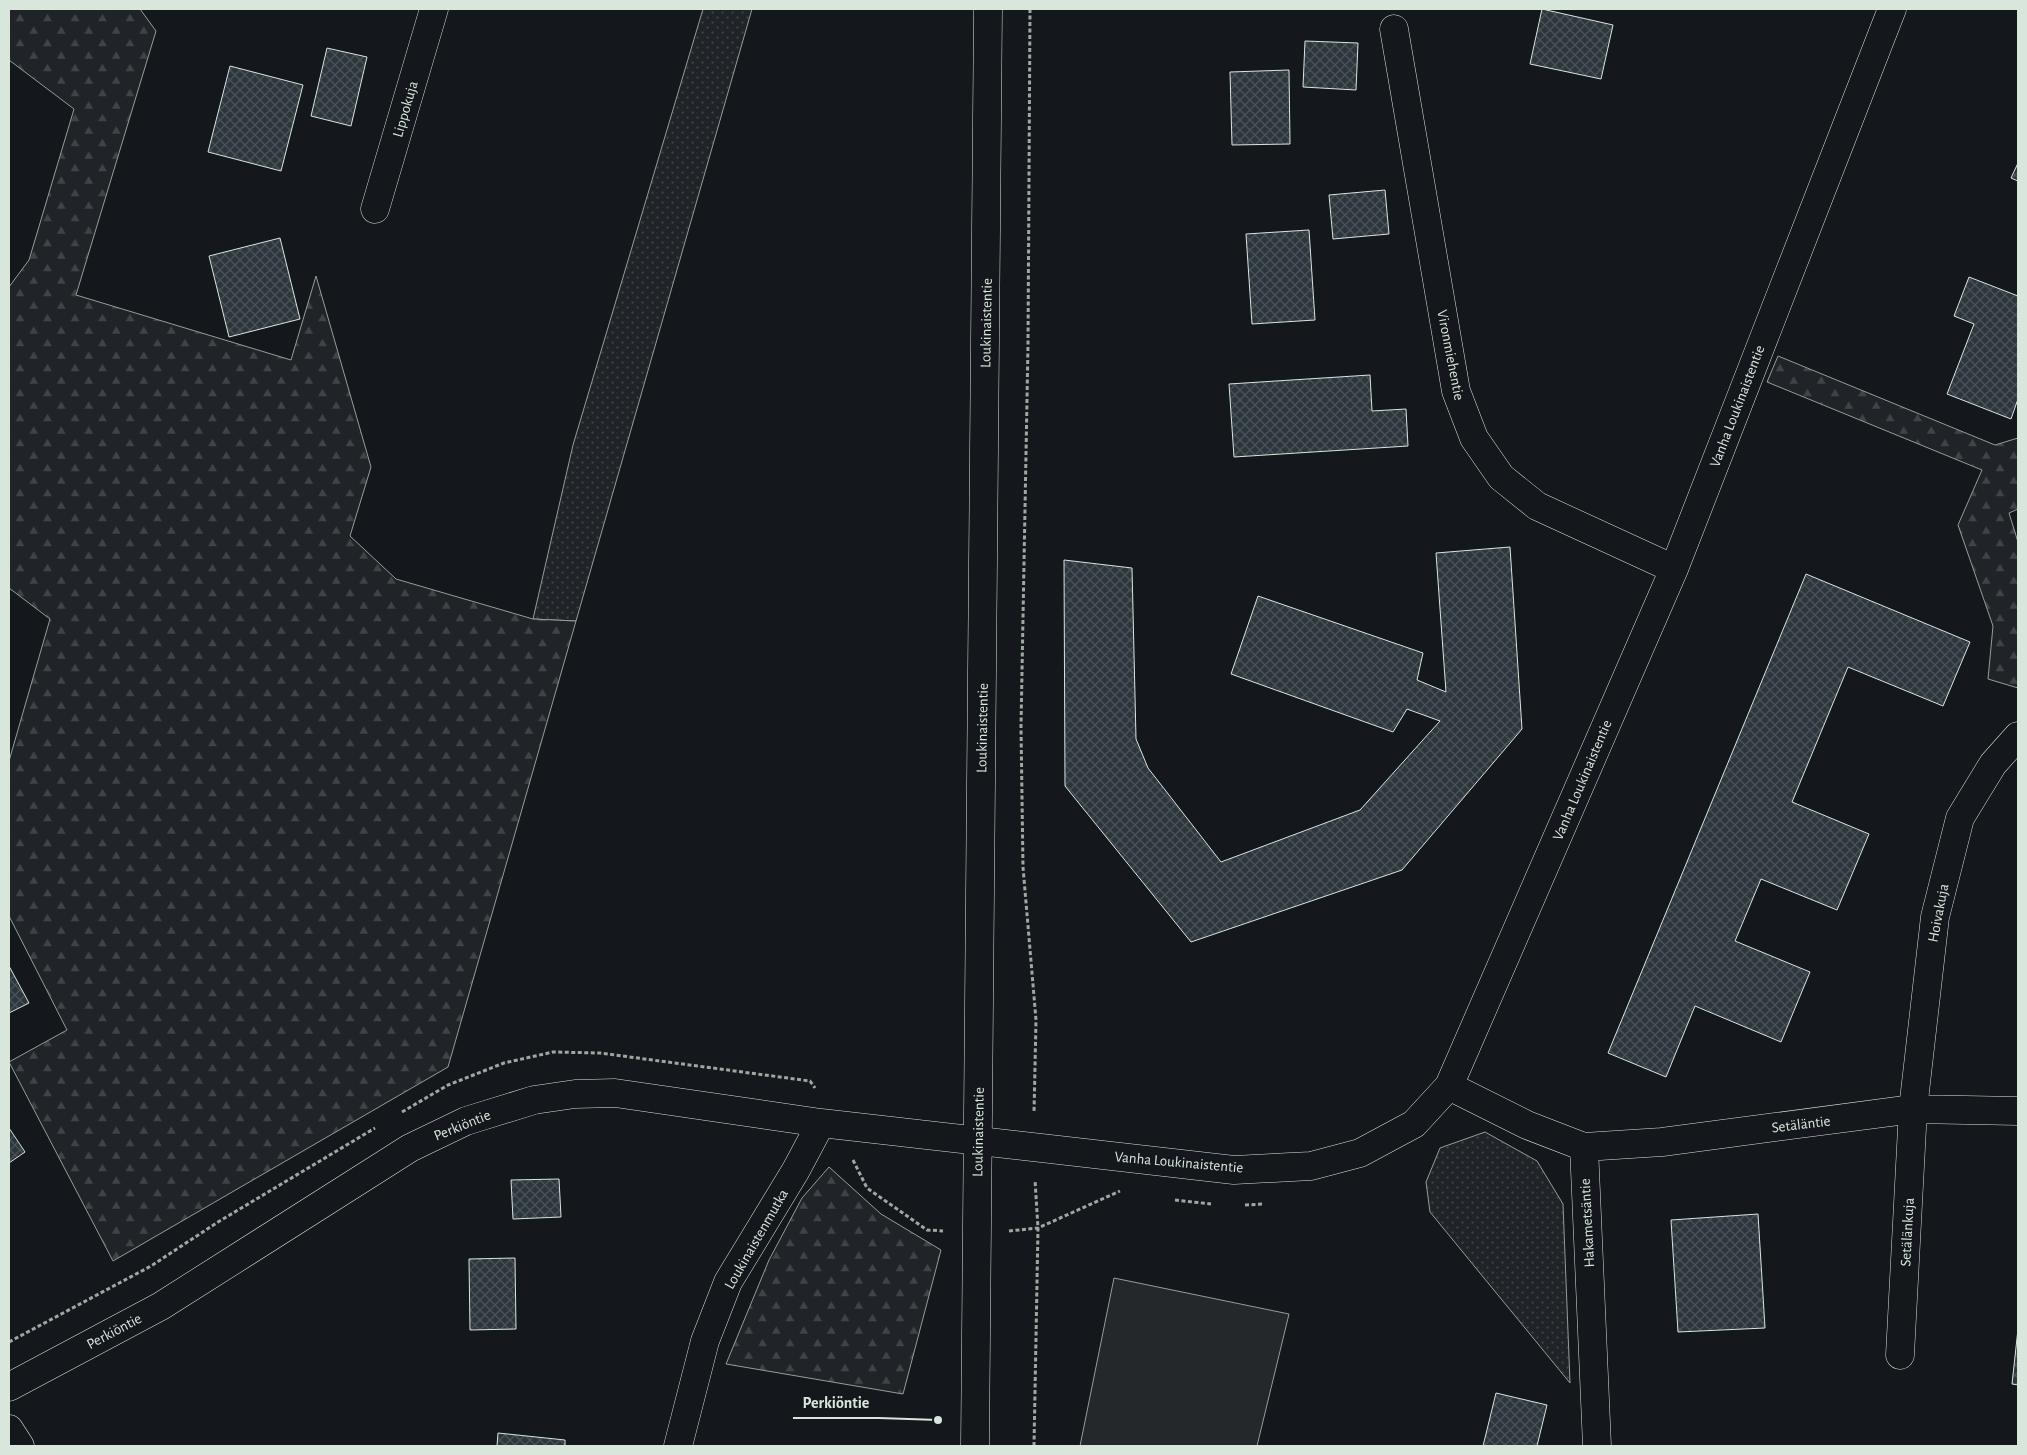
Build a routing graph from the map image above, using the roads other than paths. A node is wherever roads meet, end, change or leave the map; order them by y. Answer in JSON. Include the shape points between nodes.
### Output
{"nodes":[{"id":1,"x":434,"y":9,"type":"edge"},
{"id":2,"x":988,"y":9,"type":"edge"},
{"id":3,"x":1892,"y":9,"type":"edge"},
{"id":4,"x":1394,"y":29,"type":"dead end"},
{"id":5,"x":375,"y":210,"type":"dead end"},
{"id":6,"x":1674,"y":569,"type":"junction"},
{"id":7,"x":2018,"y":736,"type":"edge"},
{"id":8,"x":1449,"y":1086,"type":"junction"},
{"id":9,"x":1913,"y":1109,"type":"junction"},
{"id":10,"x":2018,"y":1111,"type":"edge"},
{"id":11,"x":829,"y":1124,"type":"junction"},
{"id":12,"x":978,"y":1141,"type":"junction"},
{"id":13,"x":1584,"y":1147,"type":"junction"},
{"id":14,"x":1900,"y":1355,"type":"dead end"},
{"id":15,"x":9,"y":1387,"type":"edge"},
{"id":16,"x":9,"y":1429,"type":"edge"},
{"id":17,"x":20,"y":1446,"type":"edge"},
{"id":18,"x":678,"y":1446,"type":"edge"},
{"id":19,"x":975,"y":1446,"type":"edge"},
{"id":20,"x":1598,"y":1446,"type":"edge"}],
"edges":[{"from":1,"to":5,"type":"street","name":"Lippokuja"},
{"from":2,"to":12,"type":"street","name":"Loukinaistentie"},
{"from":3,"to":6,"type":"street","name":"Vanha Loukinaistentie"},
{"from":4,"to":6,"type":"street","name":"Vironmiehentie","via":[[1456,392],[1474,438],[1501,477],[1537,506]]},
{"from":6,"to":8,"type":"street","name":"Vanha Loukinaistentie"},
{"from":7,"to":9,"type":"street","name":"Hoivakuja","via":[[1993,764],[1960,818],[1934,917]]},
{"from":8,"to":12,"type":"street","name":"Vanha Loukinaistentie","via":[[1414,1124],[1360,1153],[1311,1166],[1234,1170]]},
{"from":8,"to":13,"type":"street","via":[[1526,1124]]},
{"from":9,"to":10,"type":"street","name":"Setäläntie"},
{"from":9,"to":13,"type":"street","name":"Setäläntie","via":[[1662,1142]]},
{"from":9,"to":14,"type":"street","name":"Setälänkuja"},
{"from":11,"to":12,"type":"street","name":"Perkiöntie"},
{"from":11,"to":15,"type":"street","name":"Perkiöntie","via":[[615,1093],[534,1100],[475,1118],[410,1148],[161,1306]]},
{"from":11,"to":18,"type":"street","name":"Loukinaistenmutka","via":[[796,1170],[728,1282],[705,1340]]},
{"from":12,"to":19,"type":"street","name":"Loukinaistentie"},
{"from":13,"to":20,"type":"street","name":"Hakametsäntie"},
{"from":16,"to":17,"type":"street"}]}
